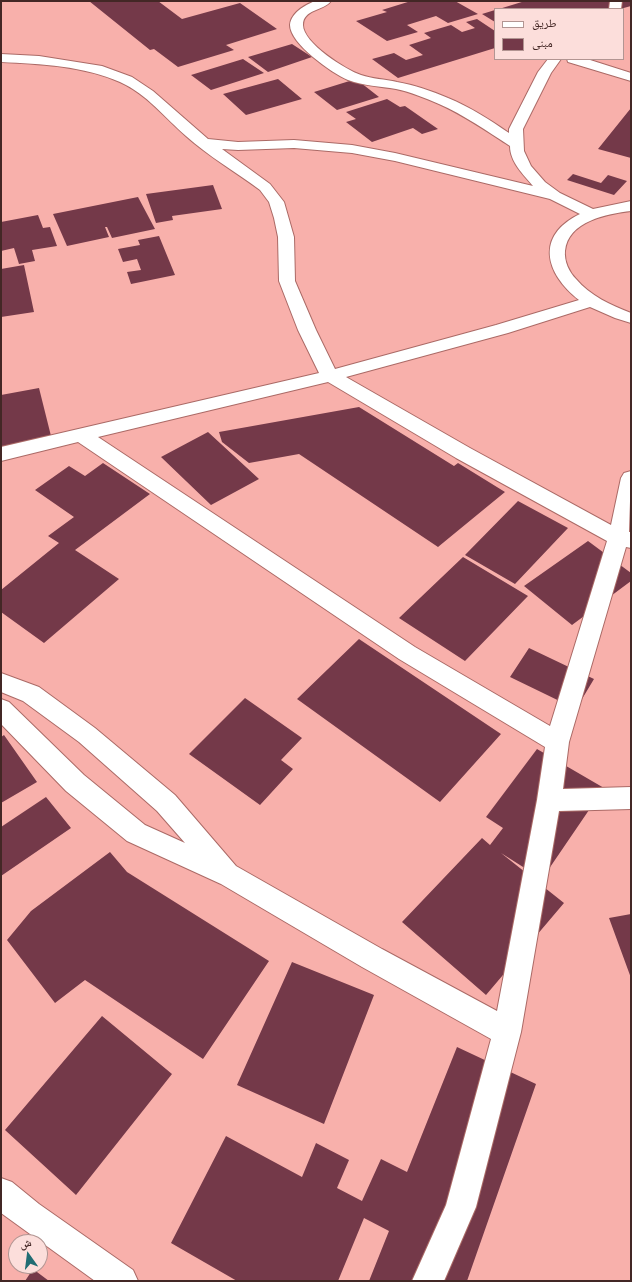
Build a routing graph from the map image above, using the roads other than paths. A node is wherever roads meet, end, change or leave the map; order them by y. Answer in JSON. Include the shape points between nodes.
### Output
{"nodes":[{"id":1,"x":325,"y":1,"type":"edge"},
{"id":2,"x":1,"y":58,"type":"edge"},
{"id":3,"x":554,"y":60,"type":"edge"},
{"id":4,"x":576,"y":60,"type":"edge"},
{"id":5,"x":631,"y":77,"type":"edge"},
{"id":6,"x":204,"y":143,"type":"junction"},
{"id":7,"x":517,"y":144,"type":"junction"},
{"id":8,"x":555,"y":196,"type":"junction"},
{"id":9,"x":631,"y":206,"type":"edge"},
{"id":10,"x":591,"y":214,"type":"junction"},
{"id":11,"x":592,"y":301,"type":"junction"},
{"id":12,"x":631,"y":318,"type":"edge"},
{"id":13,"x":330,"y":376,"type":"junction"},
{"id":14,"x":81,"y":435,"type":"junction"},
{"id":15,"x":1,"y":454,"type":"edge"},
{"id":16,"x":631,"y":478,"type":"edge"},
{"id":17,"x":625,"y":539,"type":"edge"},
{"id":18,"x":1,"y":682,"type":"edge"},
{"id":19,"x":1,"y":709,"type":"edge"},
{"id":20,"x":557,"y":742,"type":"junction"},
{"id":21,"x":631,"y":798,"type":"edge"},
{"id":22,"x":549,"y":800,"type":"junction"},
{"id":23,"x":230,"y":876,"type":"junction"},
{"id":24,"x":507,"y":1032,"type":"junction"},
{"id":25,"x":1,"y":1193,"type":"edge"},
{"id":26,"x":122,"y":1281,"type":"edge"},
{"id":27,"x":428,"y":1281,"type":"edge"}],
"edges":[{"from":1,"to":7,"type":"street","via":[[301,15],[296,24],[296,31],[306,45],[349,75],[361,80],[408,88],[444,102]]},
{"from":2,"to":6,"type":"street","via":[[77,65],[102,70],[127,80],[148,94]]},
{"from":3,"to":7,"type":"street","via":[[545,72],[516,129]]},
{"from":4,"to":5,"type":"street"},
{"from":6,"to":8,"type":"street","via":[[238,146],[294,144],[352,149]]},
{"from":6,"to":13,"type":"street","via":[[265,187],[276,202],[286,237],[287,281]]},
{"from":7,"to":8,"type":"street","via":[[517,151],[524,167],[540,185]]},
{"from":8,"to":10,"type":"street"},
{"from":9,"to":10,"type":"street"},
{"from":10,"to":11,"type":"street","via":[[570,227],[558,244],[558,263],[569,283]]},
{"from":11,"to":12,"type":"street"},
{"from":11,"to":13,"type":"street","via":[[502,329]]},
{"from":13,"to":14,"type":"street"},
{"from":13,"to":17,"type":"street","via":[[463,453]]},
{"from":14,"to":15,"type":"street"},
{"from":14,"to":20,"type":"street","via":[[407,653]]},
{"from":16,"to":17,"type":"street"},
{"from":17,"to":20,"type":"street"},
{"from":18,"to":23,"type":"street","via":[[31,694],[94,741],[166,803]]},
{"from":19,"to":23,"type":"street","via":[[75,783],[136,833]]},
{"from":20,"to":22,"type":"street"},
{"from":21,"to":22,"type":"street"},
{"from":22,"to":24,"type":"street"},
{"from":23,"to":24,"type":"street"},
{"from":24,"to":27,"type":"street","via":[[461,1207]]},
{"from":25,"to":26,"type":"street"}]}
